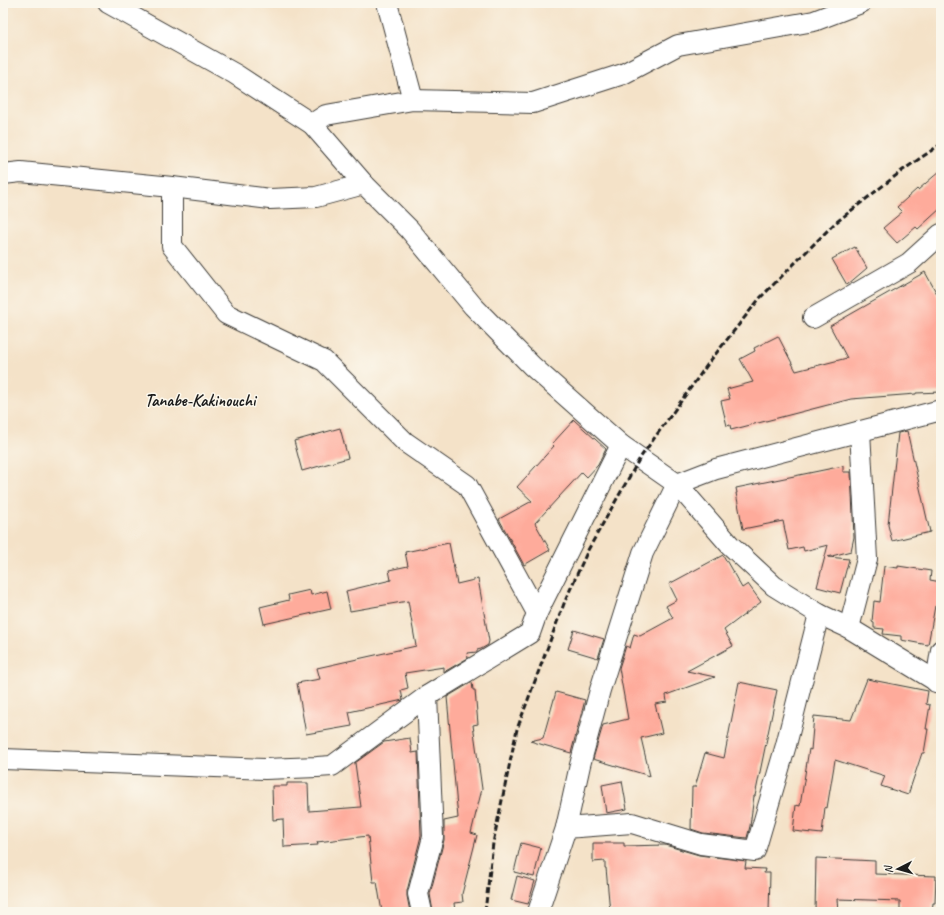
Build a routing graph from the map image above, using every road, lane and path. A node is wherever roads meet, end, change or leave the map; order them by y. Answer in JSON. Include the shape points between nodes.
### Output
{"nodes":[{"id":1,"x":108,"y":3,"type":"edge"},
{"id":2,"x":387,"y":3,"type":"edge"},
{"id":3,"x":861,"y":3,"type":"edge"},
{"id":4,"x":413,"y":100,"type":"junction"},
{"id":5,"x":312,"y":124,"type":"junction"},
{"id":6,"x":3,"y":174,"type":"edge"},
{"id":7,"x":364,"y":184,"type":"junction"},
{"id":8,"x":172,"y":187,"type":"junction"},
{"id":9,"x":941,"y":234,"type":"edge"},
{"id":10,"x":813,"y":318,"type":"dead end"},
{"id":11,"x":941,"y":410,"type":"edge"},
{"id":12,"x":860,"y":431,"type":"junction"},
{"id":13,"x":622,"y":445,"type":"junction"},
{"id":14,"x":677,"y":484,"type":"junction"},
{"id":15,"x":537,"y":613,"type":"junction"},
{"id":16,"x":819,"y":614,"type":"junction"},
{"id":17,"x":849,"y":628,"type":"junction"},
{"id":18,"x":941,"y":650,"type":"edge"},
{"id":19,"x":938,"y":683,"type":"edge"},
{"id":20,"x":427,"y":696,"type":"junction"},
{"id":21,"x":3,"y":759,"type":"edge"},
{"id":22,"x":566,"y":828,"type":"junction"},
{"id":23,"x":422,"y":912,"type":"edge"},
{"id":24,"x":538,"y":912,"type":"edge"}],
"edges":[{"from":1,"to":5,"type":"street","via":[[234,74]]},
{"from":2,"to":4,"type":"street"},
{"from":3,"to":4,"type":"street","via":[[814,21],[678,46],[623,74],[533,103]]},
{"from":4,"to":5,"type":"street","via":[[326,115]]},
{"from":5,"to":7,"type":"street"},
{"from":6,"to":8,"type":"street","via":[[21,172]]},
{"from":7,"to":8,"type":"street","via":[[316,197],[270,199]]},
{"from":7,"to":13,"type":"street","via":[[409,229],[473,306],[532,366]]},
{"from":8,"to":15,"type":"street","via":[[172,246],[226,314],[324,361],[405,442],[467,484]]},
{"from":9,"to":10,"type":"street","via":[[909,263]]},
{"from":11,"to":12,"type":"street"},
{"from":12,"to":14,"type":"street","via":[[716,469]]},
{"from":12,"to":17,"type":"street","via":[[867,559]]},
{"from":13,"to":14,"type":"street"},
{"from":13,"to":15,"type":"street"},
{"from":14,"to":16,"type":"street","via":[[730,545],[774,586]]},
{"from":14,"to":22,"type":"street","via":[[643,553],[600,690]]},
{"from":15,"to":20,"type":"street","via":[[530,633]]},
{"from":16,"to":17,"type":"street"},
{"from":16,"to":22,"type":"street","via":[[786,745],[755,851],[701,844],[632,823]]},
{"from":17,"to":19,"type":"street"},
{"from":18,"to":19,"type":"street"},
{"from":20,"to":21,"type":"street","via":[[332,766],[266,769]]},
{"from":20,"to":23,"type":"street","via":[[433,837],[418,894]]},
{"from":22,"to":24,"type":"street"}]}
